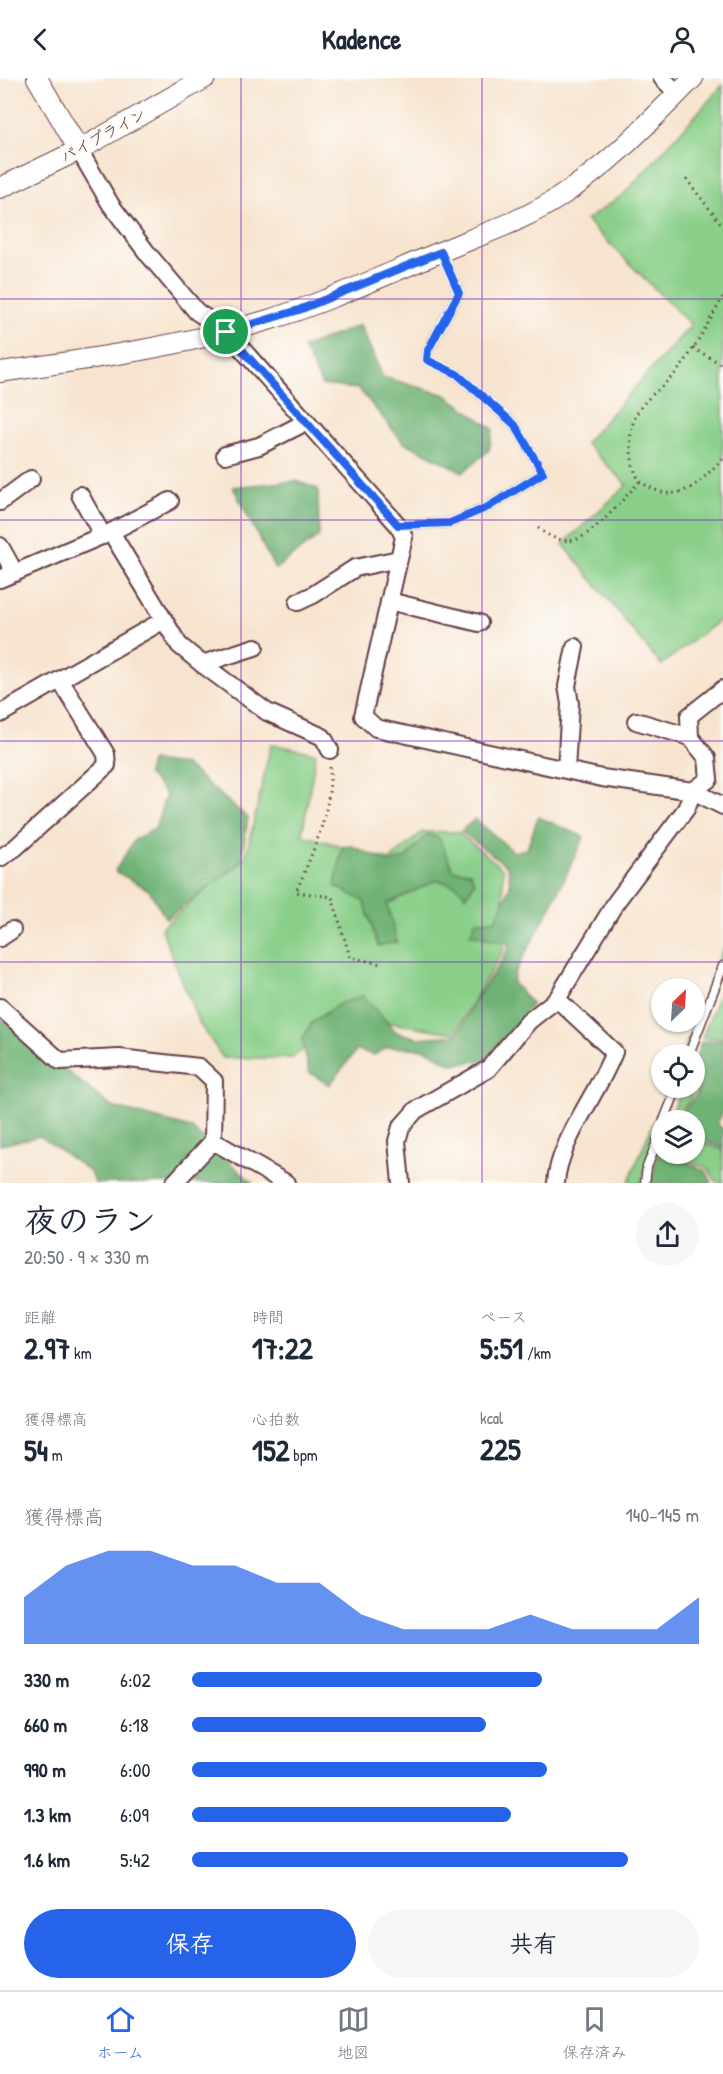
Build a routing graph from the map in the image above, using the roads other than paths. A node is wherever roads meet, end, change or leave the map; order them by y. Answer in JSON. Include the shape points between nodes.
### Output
{"nodes":[{"id":1,"x":37,"y":78,"type":"edge"},
{"id":2,"x":205,"y":78,"type":"edge"},
{"id":3,"x":662,"y":78,"type":"edge"},
{"id":4,"x":693,"y":78,"type":"edge"},
{"id":5,"x":677,"y":93,"type":"junction"},
{"id":6,"x":79,"y":150,"type":"junction"},
{"id":7,"x":0,"y":188,"type":"edge"},
{"id":8,"x":441,"y":252,"type":"junction"},
{"id":9,"x":226,"y":332,"type":"junction"},
{"id":10,"x":0,"y":372,"type":"edge"},
{"id":11,"x":306,"y":422,"type":"junction"},
{"id":12,"x":225,"y":455,"type":"dead end"},
{"id":13,"x":31,"y":479,"type":"dead end"},
{"id":14,"x":80,"y":495,"type":"dead end"},
{"id":15,"x":170,"y":501,"type":"dead end"},
{"id":16,"x":0,"y":502,"type":"edge"},
{"id":17,"x":398,"y":525,"type":"junction"},
{"id":18,"x":107,"y":534,"type":"junction"},
{"id":19,"x":0,"y":546,"type":"edge"},
{"id":20,"x":399,"y":560,"type":"junction"},
{"id":21,"x":8,"y":576,"type":"edge"},
{"id":22,"x":298,"y":602,"type":"dead end"},
{"id":23,"x":389,"y":602,"type":"junction"},
{"id":24,"x":164,"y":620,"type":"junction"},
{"id":25,"x":479,"y":623,"type":"dead end"},
{"id":26,"x":255,"y":647,"type":"dead end"},
{"id":27,"x":575,"y":647,"type":"dead end"},
{"id":28,"x":202,"y":664,"type":"junction"},
{"id":29,"x":60,"y":680,"type":"junction"},
{"id":30,"x":723,"y":689,"type":"edge"},
{"id":31,"x":0,"y":714,"type":"edge"},
{"id":32,"x":636,"y":721,"type":"dead end"},
{"id":33,"x":690,"y":737,"type":"junction"},
{"id":34,"x":330,"y":750,"type":"road end"},
{"id":35,"x":566,"y":770,"type":"junction"},
{"id":36,"x":693,"y":791,"type":"junction"},
{"id":37,"x":723,"y":806,"type":"edge"},
{"id":38,"x":0,"y":858,"type":"edge"},
{"id":39,"x":723,"y":966,"type":"edge"},
{"id":40,"x":557,"y":999,"type":"junction"},
{"id":41,"x":0,"y":1007,"type":"edge"},
{"id":42,"x":693,"y":1044,"type":"edge"},
{"id":43,"x":213,"y":1141,"type":"junction"},
{"id":44,"x":651,"y":1159,"type":"edge"},
{"id":45,"x":174,"y":1183,"type":"edge"},
{"id":46,"x":286,"y":1183,"type":"edge"},
{"id":47,"x":401,"y":1183,"type":"edge"},
{"id":48,"x":556,"y":1183,"type":"edge"},
{"id":49,"x":645,"y":1183,"type":"edge"}],
"edges":[{"from":1,"to":6,"type":"street"},
{"from":2,"to":6,"type":"street","name":"パイプライン"},
{"from":3,"to":5,"type":"street"},
{"from":4,"to":5,"type":"street"},
{"from":5,"to":8,"type":"street","via":[[641,132],[559,198]]},
{"from":6,"to":7,"type":"street","name":"パイプライン"},
{"from":6,"to":9,"type":"street","via":[[111,205],[148,254],[197,312]]},
{"from":8,"to":9,"type":"street","via":[[299,310]]},
{"from":8,"to":17,"type":"lane","via":[[459,293],[428,350],[427,360],[457,374],[515,425],[543,473],[488,507],[450,523]]},
{"from":9,"to":10,"type":"street","via":[[153,350]]},
{"from":9,"to":11,"type":"street"},
{"from":11,"to":12,"type":"street","via":[[259,446]]},
{"from":11,"to":17,"type":"street"},
{"from":13,"to":16,"type":"street"},
{"from":14,"to":18,"type":"street"},
{"from":15,"to":18,"type":"street"},
{"from":17,"to":20,"type":"street","via":[[404,537]]},
{"from":18,"to":21,"type":"street"},
{"from":18,"to":24,"type":"street"},
{"from":19,"to":21,"type":"street"},
{"from":20,"to":22,"type":"street","via":[[355,567]]},
{"from":20,"to":23,"type":"street"},
{"from":23,"to":25,"type":"street"},
{"from":23,"to":35,"type":"street","via":[[363,716],[376,728]]},
{"from":24,"to":28,"type":"street","via":[[179,645]]},
{"from":24,"to":29,"type":"street"},
{"from":26,"to":28,"type":"street"},
{"from":27,"to":35,"type":"street","via":[[567,686],[570,704]]},
{"from":28,"to":34,"type":"street","via":[[267,712],[322,736]]},
{"from":29,"to":31,"type":"street"},
{"from":29,"to":38,"type":"street","via":[[106,754],[107,765]]},
{"from":30,"to":33,"type":"street","via":[[689,716]]},
{"from":32,"to":33,"type":"street"},
{"from":33,"to":36,"type":"street","via":[[707,758],[709,779]]},
{"from":35,"to":36,"type":"street"},
{"from":36,"to":37,"type":"street"},
{"from":36,"to":40,"type":"street","via":[[686,809],[616,902]]},
{"from":39,"to":42,"type":"lane"},
{"from":40,"to":47,"type":"street","via":[[529,1021],[488,1069],[416,1110],[401,1127],[397,1142]]},
{"from":40,"to":48,"type":"street","via":[[614,1052],[572,1135],[556,1173]]},
{"from":41,"to":43,"type":"street","via":[[60,1061],[119,1058],[199,1067],[214,1082]]},
{"from":43,"to":45,"type":"street"},
{"from":43,"to":46,"type":"street"},
{"from":44,"to":49,"type":"lane"}]}
